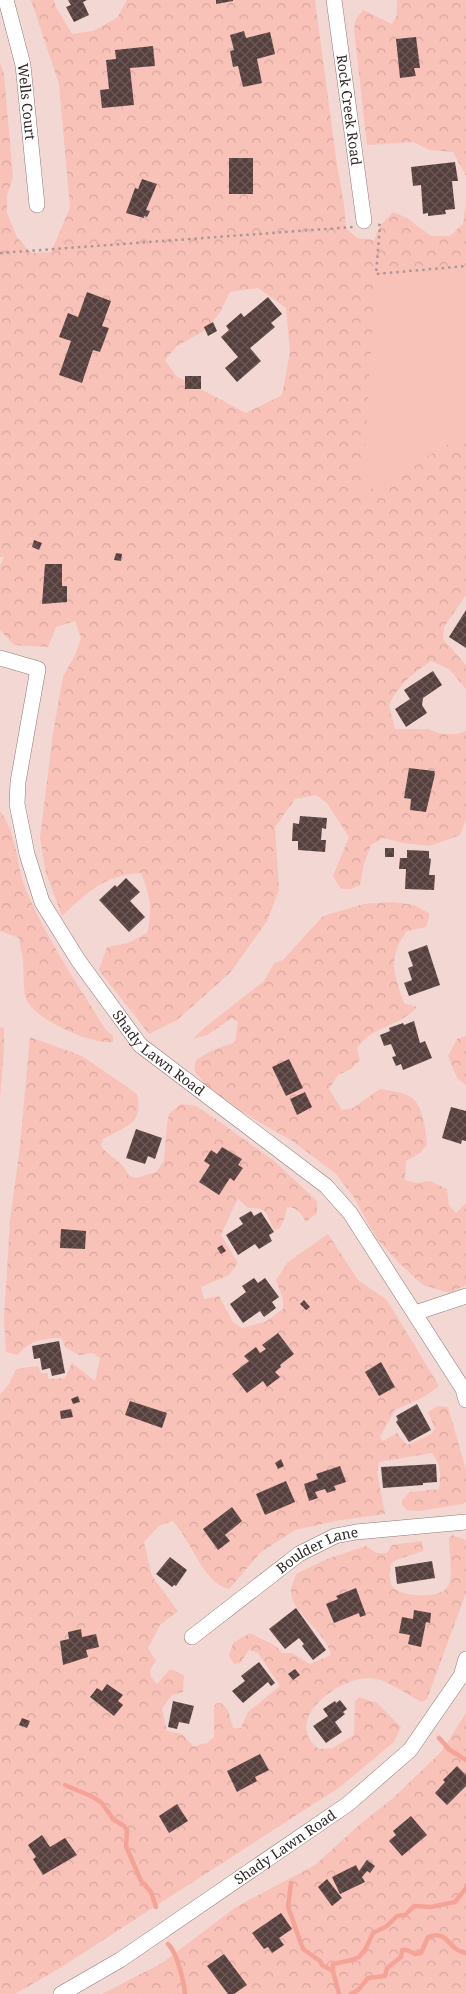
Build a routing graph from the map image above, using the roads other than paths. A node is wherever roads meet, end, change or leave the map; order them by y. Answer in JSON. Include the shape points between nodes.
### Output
{"nodes":[{"id":1,"x":6,"y":0,"type":"edge"},
{"id":2,"x":334,"y":0,"type":"edge"},
{"id":3,"x":37,"y":205,"type":"dead end"},
{"id":4,"x":363,"y":225,"type":"road end"},
{"id":5,"x":0,"y":658,"type":"edge"},
{"id":6,"x":466,"y":1296,"type":"edge"},
{"id":7,"x":415,"y":1313,"type":"junction"},
{"id":8,"x":466,"y":1400,"type":"edge"},
{"id":9,"x":466,"y":1522,"type":"edge"},
{"id":10,"x":192,"y":1637,"type":"dead end"},
{"id":11,"x":466,"y":1659,"type":"edge"},
{"id":12,"x":61,"y":1994,"type":"edge"}],
"edges":[{"from":1,"to":3,"type":"street","name":"Wells Court","via":[[23,65]]},
{"from":2,"to":4,"type":"street","name":"Rock Creek Road"},
{"from":5,"to":7,"type":"street","name":"Shady Lawn Road","via":[[38,670],[16,804],[42,902],[78,960],[140,1045],[326,1186],[350,1213]]},
{"from":6,"to":7,"type":"street"},
{"from":7,"to":8,"type":"street","name":"Shady Lawn Road","via":[[463,1389]]},
{"from":9,"to":10,"type":"street","name":"Boulder Lane","via":[[356,1532],[328,1539],[299,1554]]},
{"from":11,"to":12,"type":"street","name":"Shady Lawn Road","via":[[461,1676],[410,1750],[348,1804],[120,1960]]}]}
